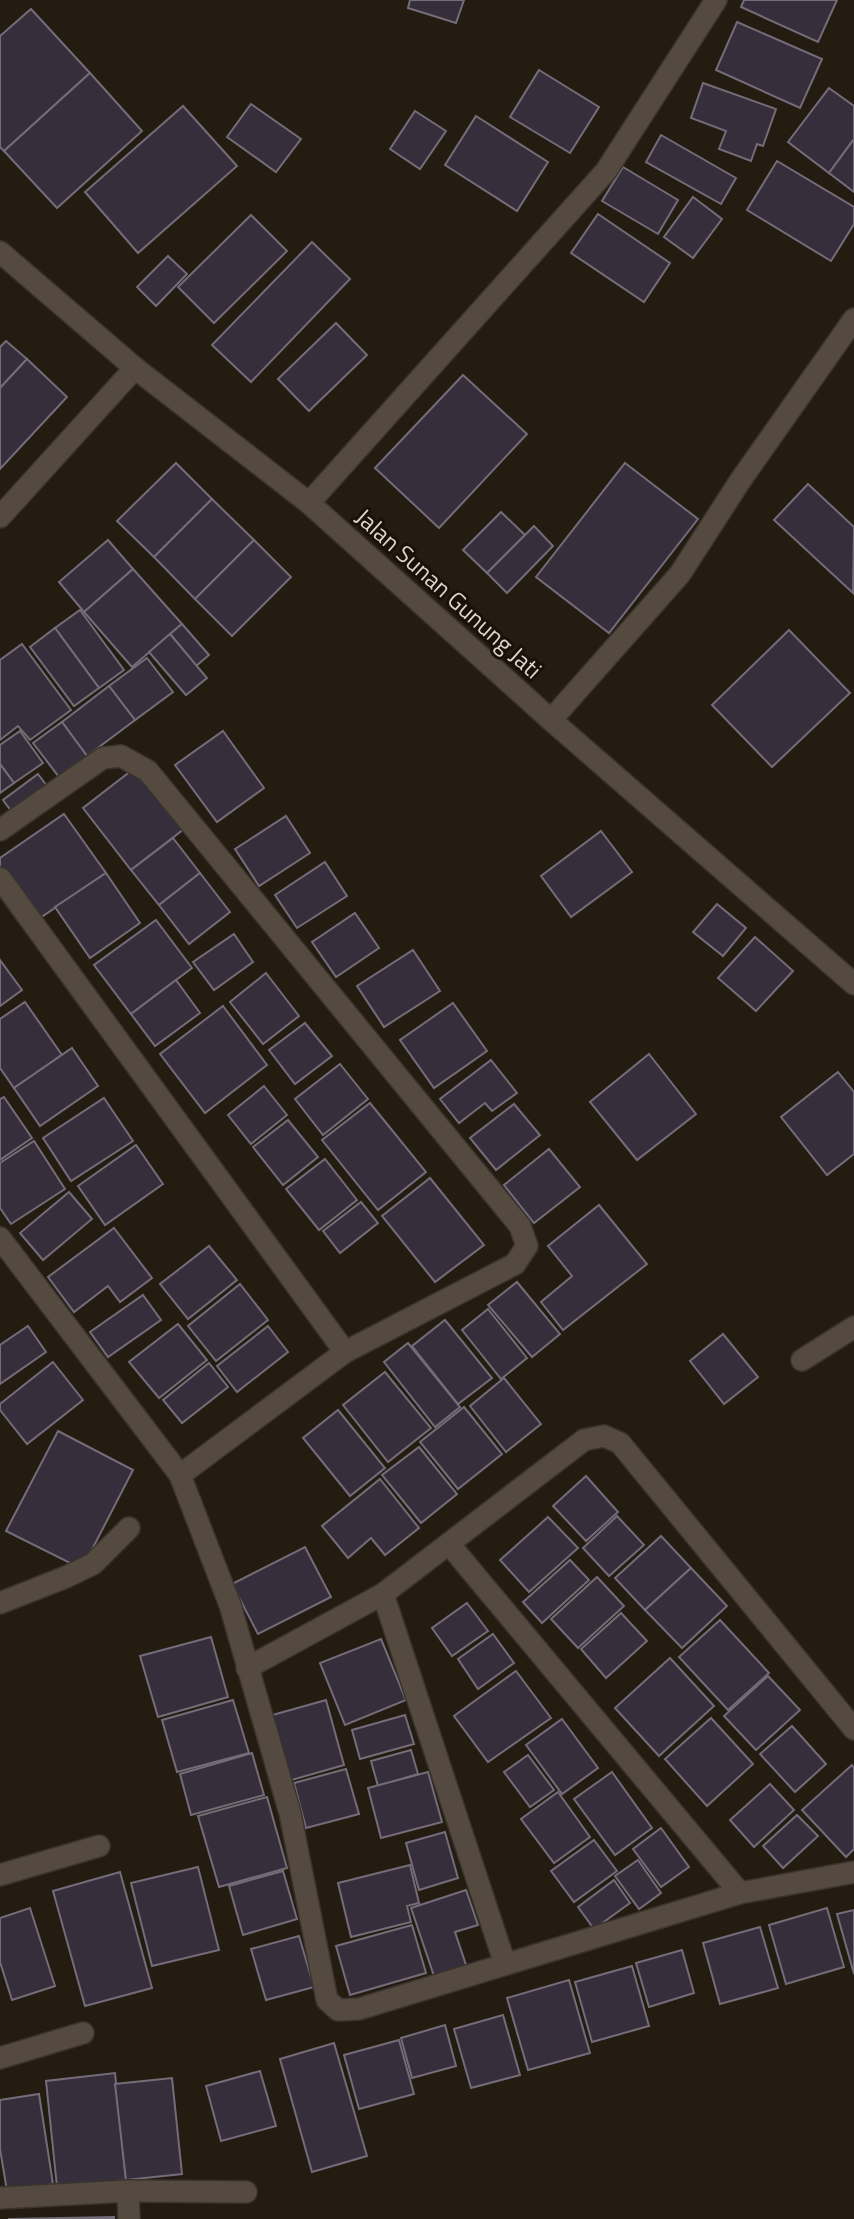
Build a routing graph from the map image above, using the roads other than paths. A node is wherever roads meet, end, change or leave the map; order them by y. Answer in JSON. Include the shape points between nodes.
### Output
{"nodes":[{"id":1,"x":716,"y":0,"type":"edge"},
{"id":2,"x":0,"y":252,"type":"edge"},
{"id":3,"x":854,"y":319,"type":"edge"},
{"id":4,"x":135,"y":368,"type":"junction"},
{"id":5,"x":309,"y":503,"type":"junction"},
{"id":6,"x":0,"y":517,"type":"edge"},
{"id":7,"x":551,"y":720,"type":"junction"},
{"id":8,"x":0,"y":830,"type":"edge"},
{"id":9,"x":3,"y":888,"type":"edge"},
{"id":10,"x":854,"y":984,"type":"edge"},
{"id":11,"x":0,"y":1238,"type":"edge"},
{"id":12,"x":854,"y":1327,"type":"edge"},
{"id":13,"x":345,"y":1352,"type":"junction"},
{"id":14,"x":802,"y":1360,"type":"dead end"},
{"id":15,"x":180,"y":1475,"type":"junction"},
{"id":16,"x":129,"y":1528,"type":"dead end"},
{"id":17,"x":449,"y":1544,"type":"junction"},
{"id":18,"x":383,"y":1594,"type":"junction"},
{"id":19,"x":0,"y":1603,"type":"edge"},
{"id":20,"x":247,"y":1668,"type":"junction"},
{"id":21,"x":854,"y":1729,"type":"edge"},
{"id":22,"x":99,"y":1846,"type":"dead end"},
{"id":23,"x":854,"y":1872,"type":"edge"},
{"id":24,"x":0,"y":1875,"type":"edge"},
{"id":25,"x":740,"y":1893,"type":"junction"},
{"id":26,"x":505,"y":1964,"type":"junction"},
{"id":27,"x":83,"y":2033,"type":"dead end"},
{"id":28,"x":0,"y":2057,"type":"edge"},
{"id":29,"x":128,"y":2191,"type":"junction"},
{"id":30,"x":246,"y":2192,"type":"dead end"},
{"id":31,"x":0,"y":2198,"type":"edge"},
{"id":32,"x":129,"y":2219,"type":"edge"}],
"edges":[{"from":1,"to":5,"type":"street","via":[[606,172]]},
{"from":2,"to":4,"type":"street","name":"Jalan Sunan Gunung Jati"},
{"from":3,"to":7,"type":"street","via":[[680,574]]},
{"from":4,"to":5,"type":"street","name":"Jalan Sunan Gunung Jati"},
{"from":4,"to":6,"type":"street"},
{"from":5,"to":7,"type":"street","name":"Jalan Sunan Gunung Jati"},
{"from":7,"to":10,"type":"street","name":"Jalan Sunan Gunung Jati"},
{"from":8,"to":13,"type":"street","via":[[103,758],[121,756],[148,771],[520,1226],[527,1246],[515,1264]]},
{"from":9,"to":13,"type":"street"},
{"from":11,"to":15,"type":"street"},
{"from":12,"to":14,"type":"street"},
{"from":13,"to":15,"type":"street"},
{"from":15,"to":20,"type":"street","via":[[230,1605]]},
{"from":16,"to":19,"type":"street","via":[[93,1564]]},
{"from":17,"to":18,"type":"street"},
{"from":17,"to":21,"type":"street","via":[[584,1440],[604,1436],[620,1443]]},
{"from":17,"to":25,"type":"street"},
{"from":18,"to":20,"type":"street"},
{"from":18,"to":26,"type":"street"},
{"from":20,"to":26,"type":"street","via":[[290,1813],[327,2000],[338,2010],[359,2009]]},
{"from":22,"to":24,"type":"street"},
{"from":23,"to":25,"type":"street"},
{"from":25,"to":26,"type":"street"},
{"from":27,"to":28,"type":"street"},
{"from":29,"to":30,"type":"street"},
{"from":29,"to":31,"type":"street"},
{"from":29,"to":32,"type":"street"}]}
